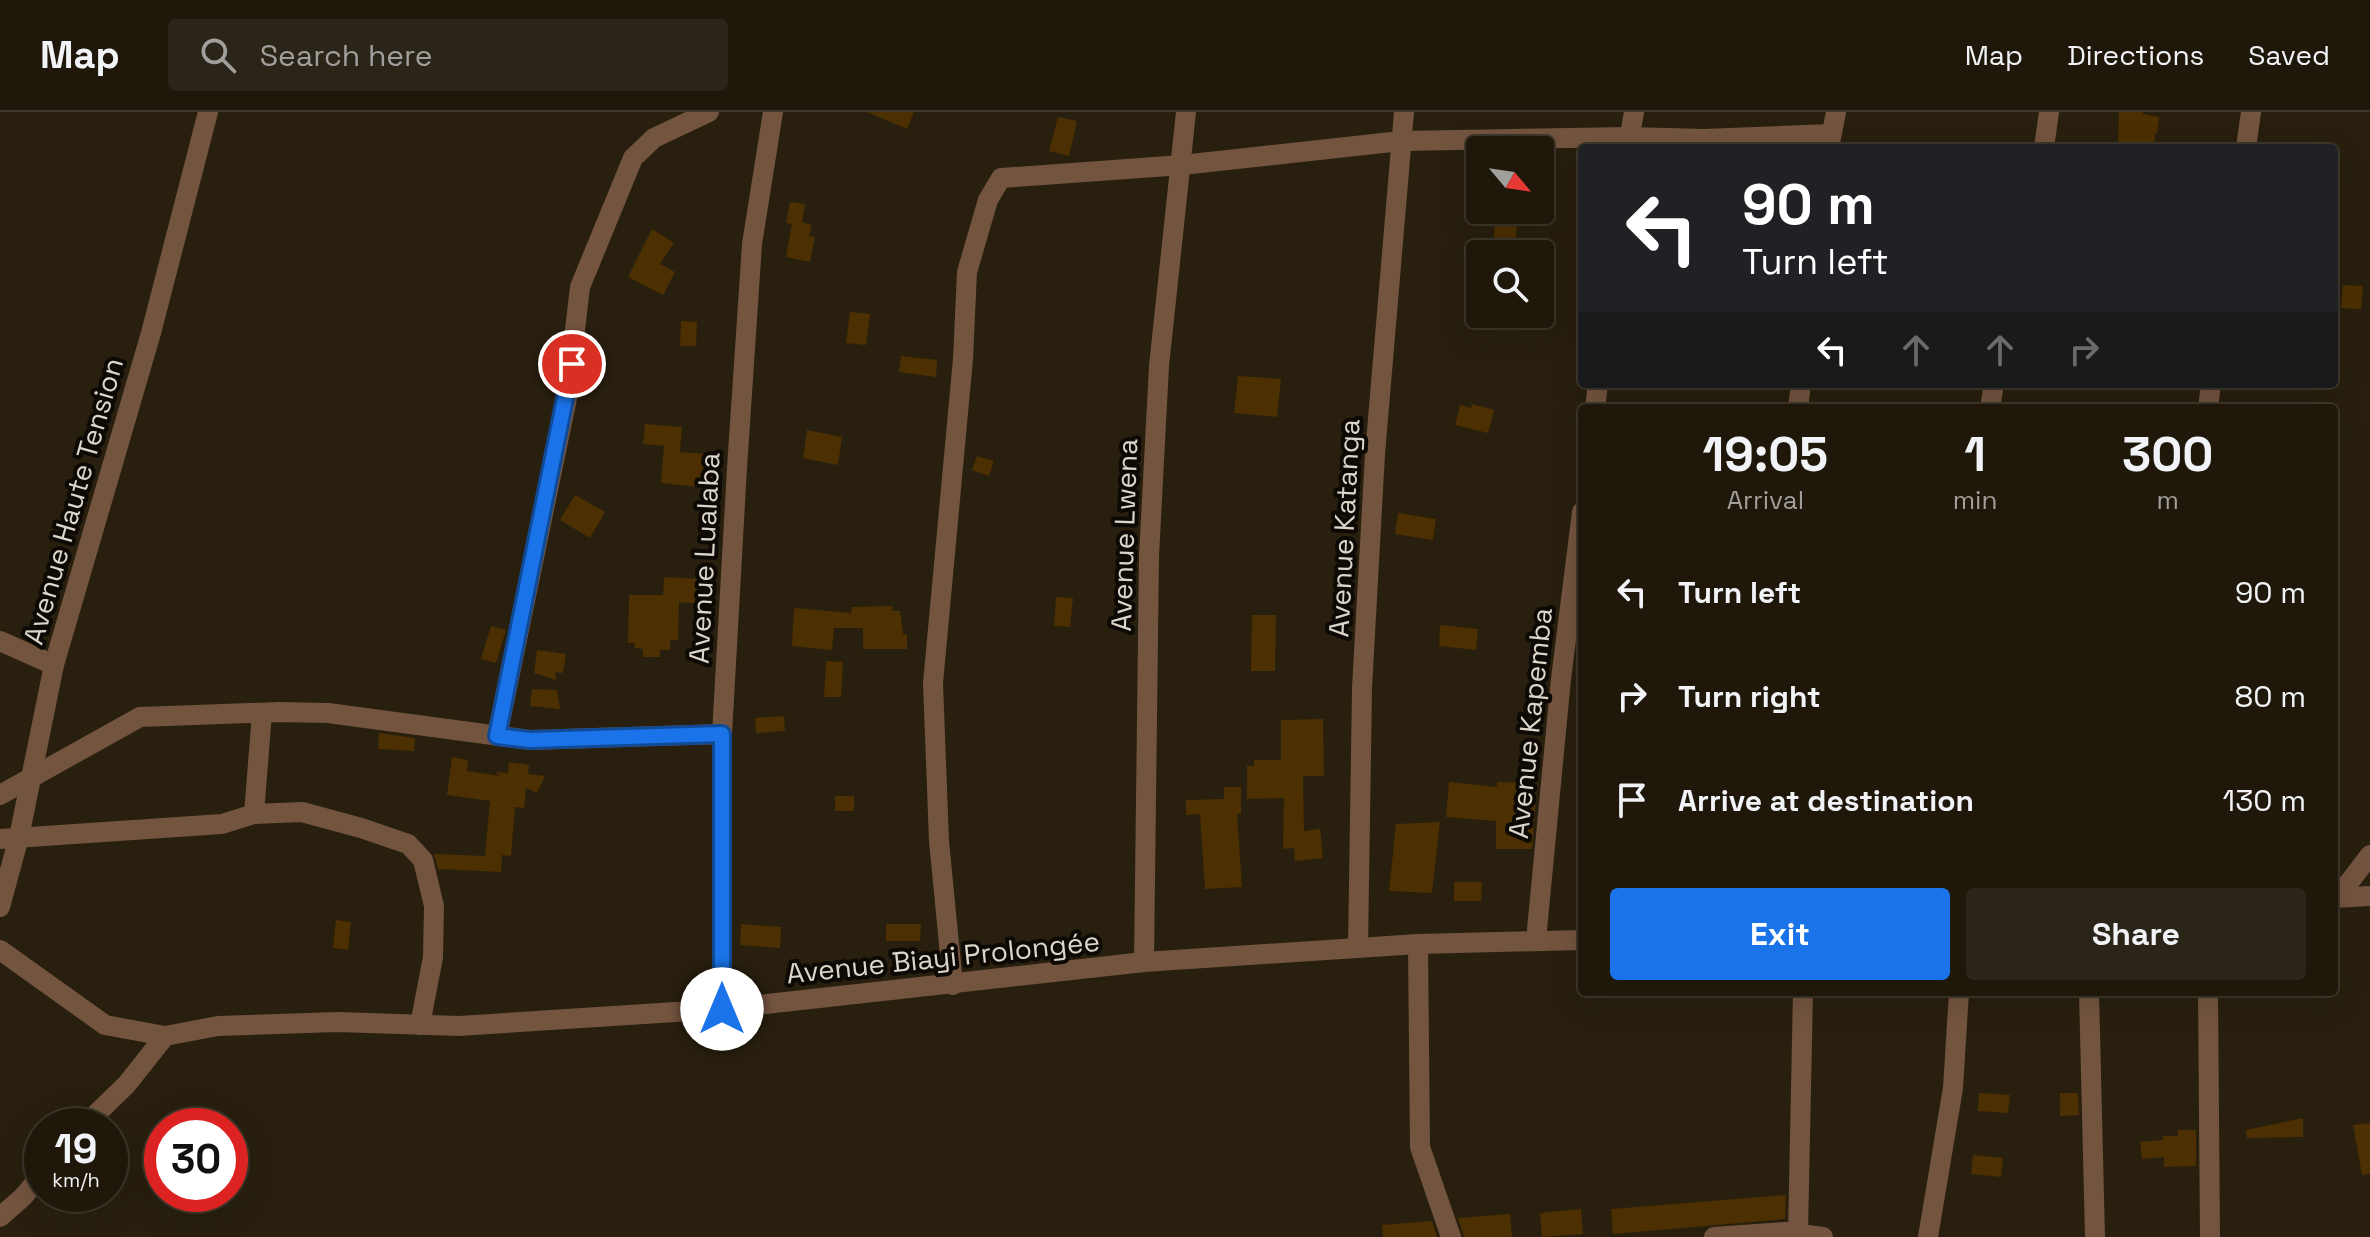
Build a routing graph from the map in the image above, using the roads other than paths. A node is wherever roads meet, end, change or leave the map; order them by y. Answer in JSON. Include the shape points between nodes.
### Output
{"nodes":[{"id":1,"x":208,"y":112,"type":"edge"},
{"id":2,"x":709,"y":112,"type":"edge"},
{"id":3,"x":773,"y":112,"type":"edge"},
{"id":4,"x":1186,"y":112,"type":"edge"},
{"id":5,"x":1404,"y":112,"type":"edge"},
{"id":6,"x":1634,"y":112,"type":"edge"},
{"id":7,"x":1836,"y":112,"type":"edge"},
{"id":8,"x":2049,"y":112,"type":"edge"},
{"id":9,"x":2251,"y":112,"type":"edge"},
{"id":10,"x":1401,"y":141,"type":"junction"},
{"id":11,"x":1830,"y":141,"type":"edge"},
{"id":12,"x":1628,"y":143,"type":"edge"},
{"id":13,"x":2045,"y":144,"type":"edge"},
{"id":14,"x":2247,"y":144,"type":"edge"},
{"id":15,"x":1182,"y":165,"type":"junction"},
{"id":16,"x":1578,"y":544,"type":"edge"},
{"id":17,"x":0,"y":641,"type":"edge"},
{"id":18,"x":54,"y":665,"type":"junction"},
{"id":19,"x":262,"y":713,"type":"junction"},
{"id":20,"x":722,"y":734,"type":"junction"},
{"id":21,"x":497,"y":736,"type":"junction"},
{"id":22,"x":31,"y":778,"type":"junction"},
{"id":23,"x":0,"y":795,"type":"edge"},
{"id":24,"x":254,"y":814,"type":"junction"},
{"id":25,"x":10,"y":838,"type":"edge"},
{"id":26,"x":2370,"y":855,"type":"edge"},
{"id":27,"x":2338,"y":895,"type":"edge"},
{"id":28,"x":2370,"y":896,"type":"edge"},
{"id":29,"x":2338,"y":898,"type":"edge"},
{"id":30,"x":0,"y":907,"type":"edge"},
{"id":31,"x":1536,"y":940,"type":"junction"},
{"id":32,"x":1578,"y":940,"type":"edge"},
{"id":33,"x":1418,"y":944,"type":"junction"},
{"id":34,"x":1358,"y":947,"type":"junction"},
{"id":35,"x":0,"y":950,"type":"edge"},
{"id":36,"x":1144,"y":962,"type":"junction"},
{"id":37,"x":953,"y":985,"type":"junction"},
{"id":38,"x":1803,"y":996,"type":"edge"},
{"id":39,"x":1959,"y":996,"type":"edge"},
{"id":40,"x":2089,"y":996,"type":"edge"},
{"id":41,"x":2208,"y":996,"type":"edge"},
{"id":42,"x":722,"y":1009,"type":"junction"},
{"id":43,"x":420,"y":1025,"type":"junction"},
{"id":44,"x":165,"y":1036,"type":"junction"},
{"id":45,"x":102,"y":1108,"type":"edge"},
{"id":46,"x":24,"y":1196,"type":"edge"},
{"id":47,"x":0,"y":1217,"type":"edge"},
{"id":48,"x":1798,"y":1233,"type":"junction"},
{"id":49,"x":1451,"y":1237,"type":"edge"},
{"id":50,"x":1714,"y":1237,"type":"edge"},
{"id":51,"x":1823,"y":1237,"type":"edge"},
{"id":52,"x":1928,"y":1237,"type":"edge"},
{"id":53,"x":2095,"y":1237,"type":"edge"},
{"id":54,"x":2210,"y":1237,"type":"edge"}],
"edges":[{"from":1,"to":18,"type":"street","name":"Avenue Haute Tension","via":[[151,333]]},
{"from":2,"to":21,"type":"street","via":[[654,138],[633,158],[580,287],[567,398]]},
{"from":3,"to":20,"type":"street","name":"Avenue Lualaba","via":[[752,244]]},
{"from":4,"to":15,"type":"street","name":"Avenue Lwena"},
{"from":5,"to":10,"type":"street","name":"Avenue Katanga"},
{"from":6,"to":12,"type":"street"},
{"from":7,"to":11,"type":"street"},
{"from":8,"to":13,"type":"street"},
{"from":9,"to":14,"type":"street"},
{"from":10,"to":12,"type":"street"},
{"from":10,"to":15,"type":"street"},
{"from":10,"to":34,"type":"street","name":"Avenue Katanga","via":[[1364,656]]},
{"from":11,"to":12,"type":"street"},
{"from":15,"to":36,"type":"street","name":"Avenue Lwena","via":[[1159,366],[1149,556]]},
{"from":15,"to":37,"type":"street","via":[[1001,178],[988,200],[967,272],[933,683],[939,841]]},
{"from":16,"to":31,"type":"street","name":"Avenue Kapemba"},
{"from":17,"to":18,"type":"street"},
{"from":18,"to":22,"type":"street","name":"Avenue Haute Tension"},
{"from":19,"to":21,"type":"street","via":[[328,713]]},
{"from":19,"to":22,"type":"street","via":[[140,717]]},
{"from":19,"to":24,"type":"street"},
{"from":20,"to":21,"type":"street","via":[[530,740]]},
{"from":20,"to":42,"type":"street","name":"Avenue Lualaba"},
{"from":22,"to":23,"type":"street"},
{"from":22,"to":25,"type":"street","name":"Avenue Haute Tension"},
{"from":24,"to":25,"type":"street","via":[[222,824]]},
{"from":24,"to":43,"type":"street","via":[[302,812],[347,824],[408,844],[423,860],[434,906],[433,957]]},
{"from":25,"to":30,"type":"street","name":"Avenue Haute Tension"},
{"from":26,"to":27,"type":"street"},
{"from":28,"to":29,"type":"street"},
{"from":31,"to":32,"type":"street","name":"Avenue Biayi Prolongée"},
{"from":31,"to":33,"type":"street","name":"Avenue Biayi Prolongée"},
{"from":33,"to":34,"type":"street","name":"Avenue Biayi Prolongée"},
{"from":33,"to":49,"type":"street","via":[[1420,1147]]},
{"from":34,"to":36,"type":"street","name":"Avenue Biayi Prolongée"},
{"from":35,"to":44,"type":"street","name":"Avenue Biayi Prolongée","via":[[105,1025]]},
{"from":36,"to":37,"type":"street","name":"Avenue Biayi Prolongée"},
{"from":37,"to":42,"type":"street","name":"Avenue Biayi Prolongée"},
{"from":38,"to":48,"type":"street"},
{"from":39,"to":52,"type":"street","via":[[1953,1088]]},
{"from":40,"to":53,"type":"street"},
{"from":41,"to":54,"type":"street"},
{"from":42,"to":43,"type":"street","name":"Avenue Biayi Prolongée"},
{"from":43,"to":44,"type":"street","name":"Avenue Biayi Prolongée","via":[[218,1026]]},
{"from":44,"to":45,"type":"street"},
{"from":46,"to":47,"type":"street"},
{"from":48,"to":50,"type":"street"},
{"from":48,"to":51,"type":"street"}]}
